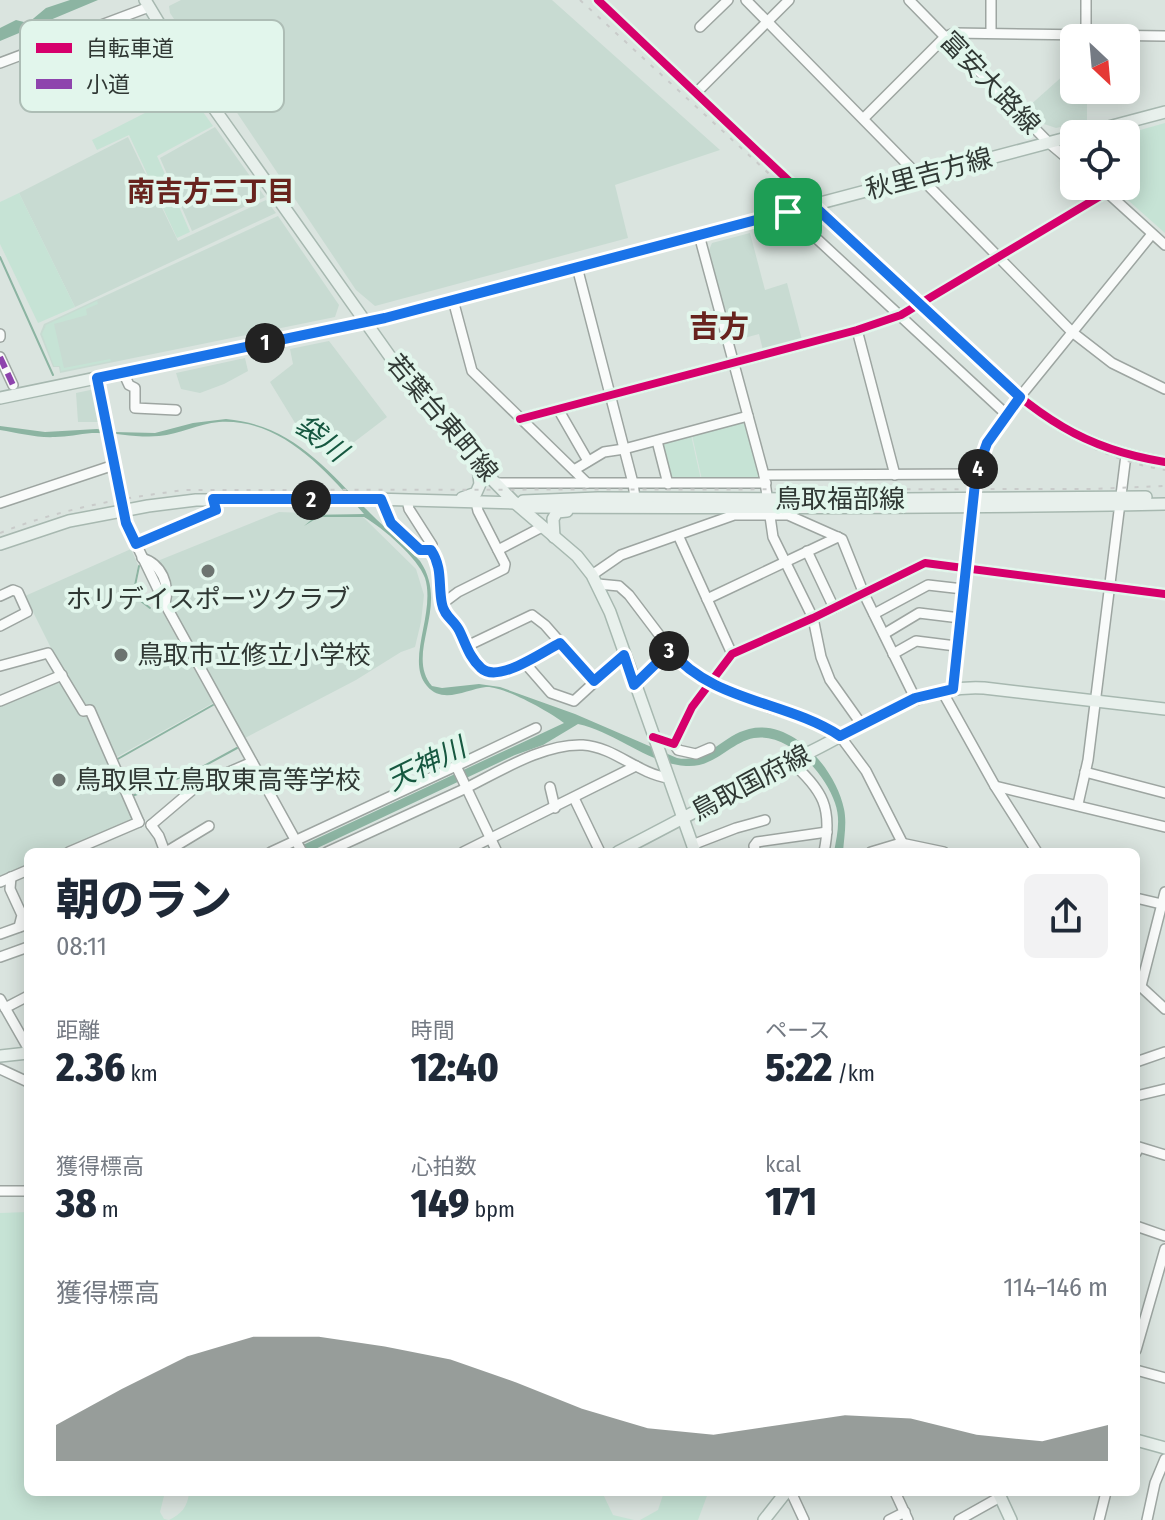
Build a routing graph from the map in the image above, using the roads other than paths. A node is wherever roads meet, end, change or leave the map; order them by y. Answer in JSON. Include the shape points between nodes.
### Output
{"nodes":[{"id":1,"x":598,"y":0,"type":"edge"},
{"id":2,"x":728,"y":0,"type":"edge"},
{"id":3,"x":746,"y":0,"type":"edge"},
{"id":4,"x":789,"y":0,"type":"edge"},
{"id":5,"x":909,"y":0,"type":"edge"},
{"id":6,"x":991,"y":0,"type":"edge"},
{"id":7,"x":1086,"y":0,"type":"edge"},
{"id":8,"x":147,"y":2,"type":"edge"},
{"id":9,"x":104,"y":20,"type":"edge"},
{"id":10,"x":158,"y":20,"type":"edge"},
{"id":11,"x":767,"y":22,"type":"junction"},
{"id":12,"x":1086,"y":24,"type":"edge"},
{"id":13,"x":700,"y":27,"type":"dead end"},
{"id":14,"x":991,"y":32,"type":"junction"},
{"id":15,"x":1060,"y":33,"type":"edge"},
{"id":16,"x":1140,"y":35,"type":"edge"},
{"id":17,"x":1165,"y":36,"type":"edge"},
{"id":18,"x":945,"y":37,"type":"junction"},
{"id":19,"x":20,"y":55,"type":"edge"},
{"id":20,"x":0,"y":63,"type":"edge"},
{"id":21,"x":696,"y":93,"type":"junction"},
{"id":22,"x":217,"y":112,"type":"edge"},
{"id":23,"x":1165,"y":112,"type":"edge"},
{"id":24,"x":864,"y":118,"type":"junction"},
{"id":25,"x":1135,"y":120,"type":"edge"},
{"id":26,"x":1060,"y":140,"type":"edge"},
{"id":27,"x":1049,"y":143,"type":"junction"},
{"id":28,"x":1060,"y":152,"type":"edge"},
{"id":29,"x":920,"y":177,"type":"junction"},
{"id":30,"x":1086,"y":200,"type":"edge"},
{"id":31,"x":1115,"y":200,"type":"edge"},
{"id":32,"x":813,"y":205,"type":"junction"},
{"id":33,"x":788,"y":212,"type":"junction"},
{"id":34,"x":1152,"y":234,"type":"junction"},
{"id":35,"x":699,"y":235,"type":"junction"},
{"id":36,"x":1165,"y":245,"type":"edge"},
{"id":37,"x":999,"y":257,"type":"junction"},
{"id":38,"x":577,"y":267,"type":"junction"},
{"id":39,"x":453,"y":300,"type":"junction"},
{"id":40,"x":920,"y":303,"type":"junction"},
{"id":41,"x":901,"y":315,"type":"junction"},
{"id":42,"x":365,"y":322,"type":"junction"},
{"id":43,"x":857,"y":330,"type":"junction"},
{"id":44,"x":1072,"y":332,"type":"junction"},
{"id":45,"x":0,"y":357,"type":"edge"},
{"id":46,"x":734,"y":362,"type":"junction"},
{"id":47,"x":123,"y":372,"type":"junction"},
{"id":48,"x":97,"y":378,"type":"junction"},
{"id":49,"x":13,"y":385,"type":"dead end"},
{"id":50,"x":1165,"y":389,"type":"edge"},
{"id":51,"x":611,"y":395,"type":"junction"},
{"id":52,"x":1020,"y":397,"type":"junction"},
{"id":53,"x":0,"y":398,"type":"edge"},
{"id":54,"x":558,"y":409,"type":"junction"},
{"id":55,"x":176,"y":410,"type":"dead end"},
{"id":56,"x":1006,"y":414,"type":"junction"},
{"id":57,"x":748,"y":416,"type":"junction"},
{"id":58,"x":520,"y":419,"type":"junction"},
{"id":59,"x":657,"y":441,"type":"junction"},
{"id":60,"x":624,"y":449,"type":"junction"},
{"id":61,"x":1126,"y":455,"type":"junction"},
{"id":62,"x":588,"y":461,"type":"junction"},
{"id":63,"x":1165,"y":462,"type":"edge"},
{"id":64,"x":477,"y":464,"type":"junction"},
{"id":65,"x":114,"y":465,"type":"junction"},
{"id":66,"x":574,"y":470,"type":"junction"},
{"id":67,"x":976,"y":474,"type":"junction"},
{"id":68,"x":895,"y":475,"type":"junction"},
{"id":69,"x":765,"y":479,"type":"junction"},
{"id":70,"x":495,"y":483,"type":"junction"},
{"id":71,"x":587,"y":483,"type":"junction"},
{"id":72,"x":633,"y":483,"type":"junction"},
{"id":73,"x":668,"y":484,"type":"junction"},
{"id":74,"x":1165,"y":497,"type":"edge"},
{"id":75,"x":635,"y":498,"type":"junction"},
{"id":76,"x":213,"y":499,"type":"junction"},
{"id":77,"x":376,"y":499,"type":"junction"},
{"id":78,"x":407,"y":500,"type":"junction"},
{"id":79,"x":442,"y":502,"type":"junction"},
{"id":80,"x":476,"y":502,"type":"junction"},
{"id":81,"x":972,"y":502,"type":"junction"},
{"id":82,"x":1119,"y":502,"type":"junction"},
{"id":83,"x":0,"y":503,"type":"edge"},
{"id":84,"x":515,"y":503,"type":"junction"},
{"id":85,"x":1165,"y":504,"type":"edge"},
{"id":86,"x":595,"y":507,"type":"junction"},
{"id":87,"x":769,"y":507,"type":"junction"},
{"id":88,"x":123,"y":510,"type":"junction"},
{"id":89,"x":542,"y":527,"type":"junction"},
{"id":90,"x":678,"y":535,"type":"junction"},
{"id":91,"x":554,"y":537,"type":"junction"},
{"id":92,"x":838,"y":537,"type":"junction"},
{"id":93,"x":0,"y":544,"type":"edge"},
{"id":94,"x":136,"y":544,"type":"junction"},
{"id":95,"x":431,"y":550,"type":"junction"},
{"id":96,"x":498,"y":550,"type":"junction"},
{"id":97,"x":807,"y":551,"type":"junction"},
{"id":98,"x":785,"y":562,"type":"junction"},
{"id":99,"x":967,"y":568,"type":"junction"},
{"id":100,"x":595,"y":579,"type":"junction"},
{"id":101,"x":1109,"y":588,"type":"junction"},
{"id":102,"x":963,"y":589,"type":"junction"},
{"id":103,"x":864,"y":594,"type":"junction"},
{"id":104,"x":1165,"y":594,"type":"edge"},
{"id":105,"x":0,"y":596,"type":"edge"},
{"id":106,"x":707,"y":599,"type":"junction"},
{"id":107,"x":442,"y":604,"type":"junction"},
{"id":108,"x":834,"y":608,"type":"junction"},
{"id":109,"x":874,"y":614,"type":"junction"},
{"id":110,"x":813,"y":618,"type":"junction"},
{"id":111,"x":960,"y":618,"type":"junction"},
{"id":112,"x":0,"y":626,"type":"edge"},
{"id":113,"x":884,"y":634,"type":"junction"},
{"id":114,"x":560,"y":643,"type":"junction"},
{"id":115,"x":956,"y":646,"type":"junction"},
{"id":116,"x":465,"y":647,"type":"junction"},
{"id":117,"x":670,"y":650,"type":"junction"},
{"id":118,"x":732,"y":654,"type":"junction"},
{"id":119,"x":893,"y":654,"type":"junction"},
{"id":120,"x":624,"y":655,"type":"junction"},
{"id":121,"x":524,"y":662,"type":"junction"},
{"id":122,"x":0,"y":666,"type":"edge"},
{"id":123,"x":62,"y":675,"type":"junction"},
{"id":124,"x":594,"y":681,"type":"junction"},
{"id":125,"x":709,"y":682,"type":"junction"},
{"id":126,"x":634,"y":685,"type":"junction"},
{"id":127,"x":947,"y":690,"type":"junction"},
{"id":128,"x":915,"y":698,"type":"junction"},
{"id":129,"x":0,"y":701,"type":"edge"},
{"id":130,"x":1095,"y":701,"type":"junction"},
{"id":131,"x":1165,"y":709,"type":"edge"},
{"id":132,"x":862,"y":725,"type":"junction"},
{"id":133,"x":536,"y":728,"type":"dead end"},
{"id":134,"x":840,"y":736,"type":"junction"},
{"id":135,"x":654,"y":740,"type":"junction"},
{"id":136,"x":674,"y":744,"type":"junction"},
{"id":137,"x":710,"y":748,"type":"dead end"},
{"id":138,"x":791,"y":761,"type":"junction"},
{"id":139,"x":252,"y":762,"type":"junction"},
{"id":140,"x":636,"y":766,"type":"junction"},
{"id":141,"x":457,"y":767,"type":"junction"},
{"id":142,"x":1085,"y":772,"type":"junction"},
{"id":143,"x":667,"y":776,"type":"junction"},
{"id":144,"x":466,"y":786,"type":"junction"},
{"id":145,"x":995,"y":786,"type":"junction"},
{"id":146,"x":550,"y":787,"type":"dead end"},
{"id":147,"x":1165,"y":793,"type":"edge"},
{"id":148,"x":574,"y":798,"type":"junction"},
{"id":149,"x":1078,"y":804,"type":"junction"},
{"id":150,"x":555,"y":808,"type":"junction"},
{"id":151,"x":682,"y":818,"type":"junction"},
{"id":152,"x":765,"y":820,"type":"dead end"},
{"id":153,"x":139,"y":822,"type":"junction"},
{"id":154,"x":151,"y":825,"type":"junction"},
{"id":155,"x":209,"y":826,"type":"dead end"},
{"id":156,"x":1165,"y":827,"type":"edge"},
{"id":157,"x":827,"y":832,"type":"junction"},
{"id":158,"x":491,"y":839,"type":"junction"},
{"id":159,"x":297,"y":845,"type":"edge"},
{"id":160,"x":904,"y":847,"type":"edge"},
{"id":161,"x":86,"y":848,"type":"edge"},
{"id":162,"x":164,"y":848,"type":"edge"},
{"id":163,"x":172,"y":848,"type":"edge"},
{"id":164,"x":335,"y":848,"type":"edge"},
{"id":165,"x":472,"y":848,"type":"edge"},
{"id":166,"x":495,"y":848,"type":"edge"},
{"id":167,"x":598,"y":848,"type":"edge"},
{"id":168,"x":626,"y":848,"type":"edge"},
{"id":169,"x":693,"y":848,"type":"edge"},
{"id":170,"x":695,"y":848,"type":"edge"},
{"id":171,"x":755,"y":848,"type":"edge"},
{"id":172,"x":825,"y":848,"type":"edge"},
{"id":173,"x":1034,"y":848,"type":"edge"},
{"id":174,"x":24,"y":872,"type":"edge"},
{"id":175,"x":11,"y":877,"type":"junction"},
{"id":176,"x":0,"y":882,"type":"edge"},
{"id":177,"x":1165,"y":892,"type":"edge"},
{"id":178,"x":1140,"y":899,"type":"edge"},
{"id":179,"x":1164,"y":905,"type":"edge"},
{"id":180,"x":24,"y":925,"type":"edge"},
{"id":181,"x":0,"y":934,"type":"edge"},
{"id":182,"x":24,"y":948,"type":"edge"},
{"id":183,"x":0,"y":957,"type":"edge"},
{"id":184,"x":1140,"y":982,"type":"edge"},
{"id":185,"x":1140,"y":986,"type":"edge"},
{"id":186,"x":24,"y":997,"type":"edge"},
{"id":187,"x":3,"y":1004,"type":"edge"},
{"id":188,"x":1165,"y":1009,"type":"edge"},
{"id":189,"x":24,"y":1043,"type":"edge"},
{"id":190,"x":24,"y":1051,"type":"edge"},
{"id":191,"x":1165,"y":1052,"type":"edge"},
{"id":192,"x":0,"y":1056,"type":"edge"},
{"id":193,"x":1140,"y":1061,"type":"edge"},
{"id":194,"x":1,"y":1074,"type":"edge"},
{"id":195,"x":24,"y":1081,"type":"edge"},
{"id":196,"x":1165,"y":1089,"type":"edge"},
{"id":197,"x":1140,"y":1095,"type":"edge"},
{"id":198,"x":1140,"y":1147,"type":"edge"},
{"id":199,"x":1165,"y":1155,"type":"edge"},
{"id":200,"x":0,"y":1191,"type":"edge"},
{"id":201,"x":24,"y":1191,"type":"edge"},
{"id":202,"x":1140,"y":1227,"type":"edge"},
{"id":203,"x":1165,"y":1236,"type":"edge"},
{"id":204,"x":1165,"y":1249,"type":"edge"},
{"id":205,"x":1140,"y":1318,"type":"edge"},
{"id":206,"x":1140,"y":1371,"type":"edge"},
{"id":207,"x":1165,"y":1378,"type":"edge"},
{"id":208,"x":1140,"y":1441,"type":"edge"},
{"id":209,"x":1165,"y":1448,"type":"edge"},
{"id":210,"x":1165,"y":1459,"type":"edge"},
{"id":211,"x":785,"y":1496,"type":"edge"},
{"id":212,"x":791,"y":1496,"type":"edge"},
{"id":213,"x":897,"y":1496,"type":"edge"},
{"id":214,"x":996,"y":1496,"type":"edge"},
{"id":215,"x":1000,"y":1496,"type":"edge"},
{"id":216,"x":1105,"y":1496,"type":"edge"},
{"id":217,"x":907,"y":1516,"type":"edge"},
{"id":218,"x":764,"y":1520,"type":"edge"},
{"id":219,"x":804,"y":1520,"type":"edge"},
{"id":220,"x":889,"y":1520,"type":"edge"},
{"id":221,"x":959,"y":1520,"type":"edge"},
{"id":222,"x":1011,"y":1520,"type":"edge"},
{"id":223,"x":1099,"y":1520,"type":"edge"},
{"id":224,"x":1147,"y":1520,"type":"edge"}],
"edges":[{"from":1,"to":21,"type":"street"},
{"from":2,"to":13,"type":"street"},
{"from":3,"to":11,"type":"street"},
{"from":4,"to":11,"type":"street"},
{"from":5,"to":18,"type":"street","name":"富安大路線"},
{"from":6,"to":14,"type":"street"},
{"from":7,"to":12,"type":"street"},
{"from":8,"to":9,"type":"street"},
{"from":8,"to":10,"type":"main road","name":"若葉台東町線"},
{"from":11,"to":21,"type":"street"},
{"from":11,"to":24,"type":"street"},
{"from":14,"to":15,"type":"street"},
{"from":14,"to":18,"type":"street"},
{"from":16,"to":17,"type":"street"},
{"from":18,"to":24,"type":"street"},
{"from":18,"to":27,"type":"street","name":"富安大路線"},
{"from":19,"to":20,"type":"street"},
{"from":21,"to":32,"type":"street"},
{"from":22,"to":42,"type":"main road","name":"若葉台東町線"},
{"from":23,"to":25,"type":"main road"},
{"from":24,"to":29,"type":"street"},
{"from":26,"to":27,"type":"main road","name":"秋里吉方線"},
{"from":27,"to":28,"type":"street","name":"富安大路線"},
{"from":27,"to":29,"type":"main road","name":"秋里吉方線"},
{"from":29,"to":32,"type":"main road","name":"秋里吉方線"},
{"from":29,"to":37,"type":"street"},
{"from":30,"to":37,"type":"street"},
{"from":31,"to":34,"type":"street"},
{"from":32,"to":33,"type":"main road","name":"秋里吉方線"},
{"from":32,"to":40,"type":"street"},
{"from":33,"to":35,"type":"main road","name":"秋里吉方線"},
{"from":33,"to":41,"type":"street"},
{"from":34,"to":36,"type":"street"},
{"from":34,"to":44,"type":"street"},
{"from":35,"to":38,"type":"main road","name":"秋里吉方線"},
{"from":35,"to":46,"type":"street"},
{"from":37,"to":40,"type":"street"},
{"from":37,"to":44,"type":"street"},
{"from":38,"to":39,"type":"main road","name":"秋里吉方線"},
{"from":38,"to":51,"type":"street"},
{"from":39,"to":42,"type":"main road","name":"秋里吉方線"},
{"from":39,"to":58,"type":"street","via":[[472,371]]},
{"from":40,"to":41,"type":"street"},
{"from":40,"to":52,"type":"street"},
{"from":41,"to":43,"type":"street"},
{"from":41,"to":56,"type":"street"},
{"from":42,"to":47,"type":"main road","name":"秋里吉方線"},
{"from":42,"to":64,"type":"main road","name":"若葉台東町線"},
{"from":43,"to":46,"type":"street"},
{"from":43,"to":68,"type":"street"},
{"from":44,"to":50,"type":"street","via":[[1112,363]]},
{"from":44,"to":52,"type":"street"},
{"from":45,"to":49,"type":"street"},
{"from":46,"to":51,"type":"street"},
{"from":46,"to":57,"type":"street"},
{"from":47,"to":48,"type":"main road","name":"秋里吉方線"},
{"from":47,"to":55,"type":"street","via":[[135,388],[135,408]]},
{"from":48,"to":53,"type":"main road","name":"秋里吉方線"},
{"from":48,"to":65,"type":"street"},
{"from":51,"to":54,"type":"street"},
{"from":51,"to":60,"type":"street"},
{"from":52,"to":56,"type":"street"},
{"from":52,"to":61,"type":"street","via":[[1061,426]]},
{"from":54,"to":58,"type":"street"},
{"from":54,"to":62,"type":"street"},
{"from":56,"to":67,"type":"street","via":[[987,443]]},
{"from":57,"to":59,"type":"street"},
{"from":57,"to":69,"type":"street"},
{"from":58,"to":66,"type":"street"},
{"from":59,"to":60,"type":"street"},
{"from":59,"to":73,"type":"street"},
{"from":60,"to":62,"type":"street"},
{"from":60,"to":72,"type":"street"},
{"from":61,"to":63,"type":"street"},
{"from":61,"to":82,"type":"street"},
{"from":62,"to":66,"type":"street"},
{"from":64,"to":70,"type":"main road","name":"若葉台東町線"},
{"from":64,"to":79,"type":"main road","via":[[476,493]]},
{"from":65,"to":83,"type":"street"},
{"from":65,"to":88,"type":"street"},
{"from":66,"to":71,"type":"street"},
{"from":67,"to":68,"type":"street"},
{"from":67,"to":81,"type":"street"},
{"from":68,"to":69,"type":"street"},
{"from":69,"to":73,"type":"street"},
{"from":69,"to":87,"type":"street"},
{"from":70,"to":71,"type":"street"},
{"from":70,"to":84,"type":"main road","name":"若葉台東町線"},
{"from":71,"to":72,"type":"street"},
{"from":72,"to":73,"type":"street"},
{"from":72,"to":75,"type":"street"},
{"from":74,"to":82,"type":"main road","name":"鳥取福部線"},
{"from":75,"to":84,"type":"main road","name":"鳥取福部線"},
{"from":75,"to":87,"type":"main road","name":"鳥取福部線"},
{"from":76,"to":77,"type":"main road","name":"鳥取福部線"},
{"from":76,"to":88,"type":"main road","name":"鳥取福部線"},
{"from":76,"to":94,"type":"street","via":[[216,510]]},
{"from":77,"to":78,"type":"main road","name":"鳥取福部線"},
{"from":77,"to":95,"type":"street","via":[[391,523],[420,550]]},
{"from":78,"to":79,"type":"main road","name":"鳥取福部線"},
{"from":78,"to":95,"type":"street"},
{"from":79,"to":80,"type":"main road","name":"鳥取福部線"},
{"from":80,"to":84,"type":"main road","name":"鳥取福部線"},
{"from":80,"to":96,"type":"street"},
{"from":81,"to":82,"type":"main road","name":"鳥取福部線"},
{"from":81,"to":87,"type":"main road","name":"鳥取福部線"},
{"from":81,"to":99,"type":"street"},
{"from":82,"to":85,"type":"main road","name":"鳥取福部線"},
{"from":82,"to":101,"type":"street"},
{"from":84,"to":86,"type":"main road","name":"鳥取福部線"},
{"from":84,"to":89,"type":"main road","name":"若葉台東町線"},
{"from":86,"to":87,"type":"main road","name":"鳥取福部線"},
{"from":86,"to":91,"type":"main road","via":[[557,512]]},
{"from":87,"to":90,"type":"street"},
{"from":87,"to":92,"type":"street"},
{"from":87,"to":98,"type":"street","via":[[771,531]]},
{"from":88,"to":93,"type":"main road","name":"鳥取福部線"},
{"from":88,"to":94,"type":"street"},
{"from":89,"to":91,"type":"main road","name":"若葉台東町線"},
{"from":89,"to":96,"type":"street"},
{"from":90,"to":100,"type":"street","via":[[614,558]]},
{"from":90,"to":106,"type":"street"},
{"from":91,"to":100,"type":"main road","name":"若葉台東町線"},
{"from":92,"to":97,"type":"street"},
{"from":92,"to":103,"type":"street"},
{"from":94,"to":139,"type":"street"},
{"from":95,"to":107,"type":"street","via":[[440,568]]},
{"from":96,"to":107,"type":"street","via":[[504,569]]},
{"from":97,"to":98,"type":"street"},
{"from":97,"to":108,"type":"street"},
{"from":98,"to":106,"type":"street"},
{"from":98,"to":110,"type":"street"},
{"from":99,"to":101,"type":"street"},
{"from":99,"to":102,"type":"street"},
{"from":99,"to":103,"type":"street","via":[[925,563]]},
{"from":100,"to":117,"type":"street","via":[[629,595]]},
{"from":100,"to":120,"type":"main road","name":"若葉台東町線"},
{"from":101,"to":104,"type":"street"},
{"from":101,"to":130,"type":"street"},
{"from":102,"to":109,"type":"street","via":[[928,585]]},
{"from":102,"to":111,"type":"street"},
{"from":103,"to":108,"type":"street"},
{"from":103,"to":109,"type":"street"},
{"from":105,"to":112,"type":"street","via":[[18,592],[27,612]]},
{"from":106,"to":118,"type":"street"},
{"from":107,"to":116,"type":"street"},
{"from":108,"to":110,"type":"street"},
{"from":109,"to":113,"type":"street"},
{"from":110,"to":118,"type":"street"},
{"from":110,"to":132,"type":"street","via":[[830,680]]},
{"from":111,"to":113,"type":"street","via":[[919,613]]},
{"from":111,"to":115,"type":"street"},
{"from":113,"to":119,"type":"street"},
{"from":114,"to":116,"type":"street","via":[[532,615]]},
{"from":114,"to":121,"type":"street"},
{"from":114,"to":124,"type":"street"},
{"from":115,"to":119,"type":"street","via":[[916,641]]},
{"from":115,"to":127,"type":"street"},
{"from":116,"to":121,"type":"street","via":[[481,669],[492,673]]},
{"from":117,"to":125,"type":"street","via":[[690,672]]},
{"from":117,"to":126,"type":"street"},
{"from":118,"to":125,"type":"street"},
{"from":119,"to":128,"type":"street"},
{"from":120,"to":124,"type":"street"},
{"from":120,"to":126,"type":"main road","name":"若葉台東町線"},
{"from":121,"to":124,"type":"street","via":[[551,693],[569,700],[576,701]]},
{"from":122,"to":123,"type":"street","via":[[48,653]]},
{"from":123,"to":129,"type":"street"},
{"from":123,"to":153,"type":"street","via":[[83,711],[90,710]]},
{"from":125,"to":134,"type":"street","via":[[820,723]]},
{"from":125,"to":136,"type":"street"},
{"from":126,"to":135,"type":"main road","name":"若葉台東町線"},
{"from":127,"to":128,"type":"main road","name":"鳥取国府線"},
{"from":127,"to":130,"type":"main road","name":"鳥取国府線","via":[[994,689]]},
{"from":127,"to":145,"type":"street"},
{"from":128,"to":132,"type":"main road","name":"鳥取国府線"},
{"from":130,"to":131,"type":"main road","name":"鳥取国府線"},
{"from":130,"to":142,"type":"street"},
{"from":132,"to":134,"type":"main road","name":"鳥取国府線"},
{"from":133,"to":141,"type":"street"},
{"from":134,"to":138,"type":"main road","name":"鳥取国府線"},
{"from":134,"to":160,"type":"street","via":[[866,771]]},
{"from":135,"to":136,"type":"street"},
{"from":135,"to":143,"type":"main road","name":"若葉台東町線"},
{"from":136,"to":137,"type":"street","via":[[696,754]]},
{"from":138,"to":151,"type":"main road","name":"鳥取国府線"},
{"from":138,"to":157,"type":"street","via":[[822,796]]},
{"from":139,"to":154,"type":"street","via":[[197,786]]},
{"from":139,"to":159,"type":"street"},
{"from":140,"to":143,"type":"street"},
{"from":140,"to":144,"type":"street","via":[[606,750],[573,745]]},
{"from":140,"to":148,"type":"street"},
{"from":141,"to":144,"type":"street"},
{"from":141,"to":159,"type":"street"},
{"from":142,"to":147,"type":"street"},
{"from":142,"to":149,"type":"street"},
{"from":143,"to":151,"type":"main road","name":"若葉台東町線"},
{"from":144,"to":158,"type":"street"},
{"from":144,"to":164,"type":"street"},
{"from":145,"to":149,"type":"street"},
{"from":145,"to":173,"type":"street"},
{"from":146,"to":150,"type":"street"},
{"from":148,"to":150,"type":"street"},
{"from":148,"to":167,"type":"street"},
{"from":149,"to":156,"type":"street"},
{"from":150,"to":158,"type":"street"},
{"from":151,"to":168,"type":"main road","name":"鳥取国府線"},
{"from":151,"to":169,"type":"main road","name":"若葉台東町線"},
{"from":152,"to":170,"type":"street"},
{"from":153,"to":154,"type":"street"},
{"from":153,"to":161,"type":"street"},
{"from":154,"to":162,"type":"street"},
{"from":155,"to":163,"type":"street"},
{"from":157,"to":171,"type":"street","via":[[757,842]]},
{"from":157,"to":172,"type":"street"},
{"from":158,"to":165,"type":"street"},
{"from":158,"to":166,"type":"street"},
{"from":174,"to":175,"type":"street"},
{"from":175,"to":176,"type":"street"},
{"from":175,"to":180,"type":"street","via":[[10,889]]},
{"from":177,"to":179,"type":"street"},
{"from":178,"to":179,"type":"street"},
{"from":179,"to":184,"type":"street"},
{"from":180,"to":181,"type":"street"},
{"from":182,"to":183,"type":"street"},
{"from":185,"to":188,"type":"street"},
{"from":186,"to":187,"type":"street"},
{"from":187,"to":189,"type":"street"},
{"from":190,"to":192,"type":"main road"},
{"from":191,"to":193,"type":"street"},
{"from":194,"to":195,"type":"street"},
{"from":196,"to":197,"type":"street"},
{"from":198,"to":199,"type":"street"},
{"from":200,"to":201,"type":"street"},
{"from":202,"to":203,"type":"street"},
{"from":204,"to":205,"type":"street"},
{"from":206,"to":207,"type":"street"},
{"from":208,"to":209,"type":"main road"},
{"from":210,"to":224,"type":"street"},
{"from":211,"to":218,"type":"main road"},
{"from":212,"to":219,"type":"street"},
{"from":213,"to":217,"type":"street"},
{"from":214,"to":221,"type":"street"},
{"from":215,"to":222,"type":"main road"},
{"from":216,"to":223,"type":"street"},
{"from":217,"to":220,"type":"street"}]}
